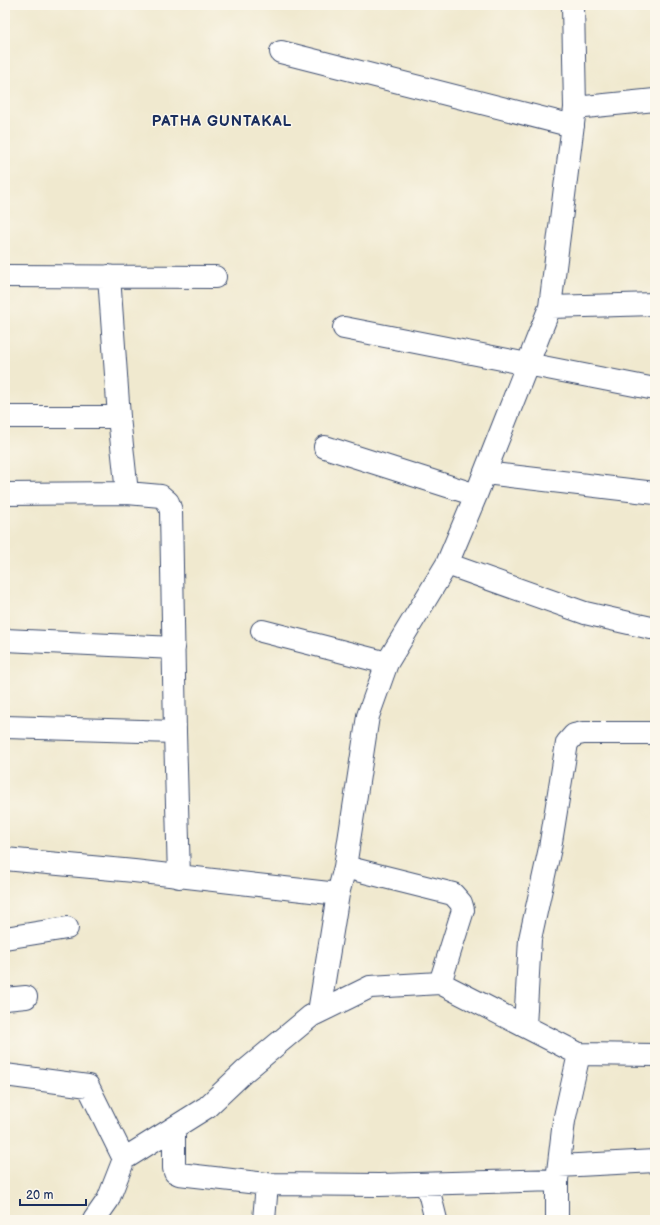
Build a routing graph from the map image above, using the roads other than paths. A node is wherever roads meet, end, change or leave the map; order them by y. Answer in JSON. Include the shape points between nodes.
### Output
{"nodes":[{"id":1,"x":573,"y":5,"type":"edge"},
{"id":2,"x":282,"y":52,"type":"dead end"},
{"id":3,"x":655,"y":100,"type":"edge"},
{"id":4,"x":574,"y":117,"type":"junction"},
{"id":5,"x":5,"y":276,"type":"edge"},
{"id":6,"x":109,"y":276,"type":"junction"},
{"id":7,"x":215,"y":277,"type":"dead end"},
{"id":8,"x":655,"y":304,"type":"edge"},
{"id":9,"x":550,"y":307,"type":"junction"},
{"id":10,"x":344,"y":328,"type":"dead end"},
{"id":11,"x":528,"y":364,"type":"junction"},
{"id":12,"x":655,"y":389,"type":"edge"},
{"id":13,"x":5,"y":416,"type":"edge"},
{"id":14,"x":119,"y":417,"type":"junction"},
{"id":15,"x":325,"y":447,"type":"dead end"},
{"id":16,"x":484,"y":473,"type":"junction"},
{"id":17,"x":655,"y":493,"type":"edge"},
{"id":18,"x":5,"y":494,"type":"edge"},
{"id":19,"x":127,"y":494,"type":"junction"},
{"id":20,"x":476,"y":495,"type":"junction"},
{"id":21,"x":447,"y":564,"type":"junction"},
{"id":22,"x":651,"y":628,"type":"dead end"},
{"id":23,"x":262,"y":631,"type":"dead end"},
{"id":24,"x":5,"y":640,"type":"edge"},
{"id":25,"x":174,"y":648,"type":"junction"},
{"id":26,"x":386,"y":663,"type":"junction"},
{"id":27,"x":5,"y":727,"type":"edge"},
{"id":28,"x":174,"y":732,"type":"junction"},
{"id":29,"x":655,"y":733,"type":"edge"},
{"id":30,"x":5,"y":859,"type":"edge"},
{"id":31,"x":345,"y":866,"type":"junction"},
{"id":32,"x":179,"y":877,"type":"junction"},
{"id":33,"x":338,"y":894,"type":"junction"},
{"id":34,"x":67,"y":928,"type":"dead end"},
{"id":35,"x":5,"y":938,"type":"edge"},
{"id":36,"x":440,"y":983,"type":"junction"},
{"id":37,"x":319,"y":1012,"type":"junction"},
{"id":38,"x":525,"y":1026,"type":"junction"},
{"id":39,"x":579,"y":1054,"type":"junction"},
{"id":40,"x":655,"y":1055,"type":"edge"},
{"id":41,"x":5,"y":1075,"type":"edge"},
{"id":42,"x":174,"y":1128,"type":"junction"},
{"id":43,"x":124,"y":1159,"type":"junction"},
{"id":44,"x":655,"y":1161,"type":"edge"},
{"id":45,"x":558,"y":1173,"type":"junction"},
{"id":46,"x":268,"y":1184,"type":"junction"},
{"id":47,"x":427,"y":1184,"type":"junction"},
{"id":48,"x":94,"y":1220,"type":"edge"},
{"id":49,"x":264,"y":1220,"type":"edge"},
{"id":50,"x":436,"y":1220,"type":"edge"},
{"id":51,"x":557,"y":1220,"type":"edge"}],
"edges":[{"from":1,"to":4,"type":"street"},
{"from":2,"to":4,"type":"street"},
{"from":3,"to":4,"type":"street"},
{"from":4,"to":9,"type":"street"},
{"from":5,"to":6,"type":"street"},
{"from":6,"to":7,"type":"street"},
{"from":6,"to":14,"type":"street"},
{"from":8,"to":9,"type":"street"},
{"from":9,"to":11,"type":"street"},
{"from":10,"to":11,"type":"street"},
{"from":11,"to":12,"type":"street"},
{"from":11,"to":16,"type":"street"},
{"from":13,"to":14,"type":"street"},
{"from":14,"to":19,"type":"street"},
{"from":15,"to":20,"type":"street"},
{"from":16,"to":17,"type":"street"},
{"from":16,"to":20,"type":"street"},
{"from":18,"to":19,"type":"street"},
{"from":19,"to":25,"type":"street","via":[[160,496],[168,502],[171,512]]},
{"from":20,"to":21,"type":"street"},
{"from":21,"to":22,"type":"street","via":[[585,613]]},
{"from":21,"to":26,"type":"street"},
{"from":23,"to":26,"type":"street"},
{"from":24,"to":25,"type":"street"},
{"from":25,"to":28,"type":"street"},
{"from":26,"to":31,"type":"street","via":[[368,716]]},
{"from":27,"to":28,"type":"street"},
{"from":28,"to":32,"type":"street"},
{"from":29,"to":38,"type":"street","via":[[583,733],[574,735],[567,743],[550,848],[530,939]]},
{"from":30,"to":32,"type":"street"},
{"from":31,"to":33,"type":"street"},
{"from":31,"to":36,"type":"street","via":[[453,894],[461,902],[463,910]]},
{"from":32,"to":33,"type":"street"},
{"from":33,"to":37,"type":"street"},
{"from":34,"to":35,"type":"street"},
{"from":36,"to":37,"type":"street","via":[[370,987]]},
{"from":36,"to":38,"type":"street"},
{"from":37,"to":42,"type":"street","via":[[245,1071],[207,1107]]},
{"from":38,"to":39,"type":"street"},
{"from":39,"to":40,"type":"street"},
{"from":39,"to":45,"type":"street","via":[[564,1121]]},
{"from":41,"to":43,"type":"street","via":[[88,1086]]},
{"from":42,"to":43,"type":"street"},
{"from":42,"to":46,"type":"street","via":[[175,1172]]},
{"from":43,"to":48,"type":"street","via":[[108,1200]]},
{"from":44,"to":45,"type":"street"},
{"from":45,"to":47,"type":"street"},
{"from":45,"to":51,"type":"street"},
{"from":46,"to":47,"type":"street"},
{"from":46,"to":49,"type":"street"},
{"from":47,"to":50,"type":"street"}]}
